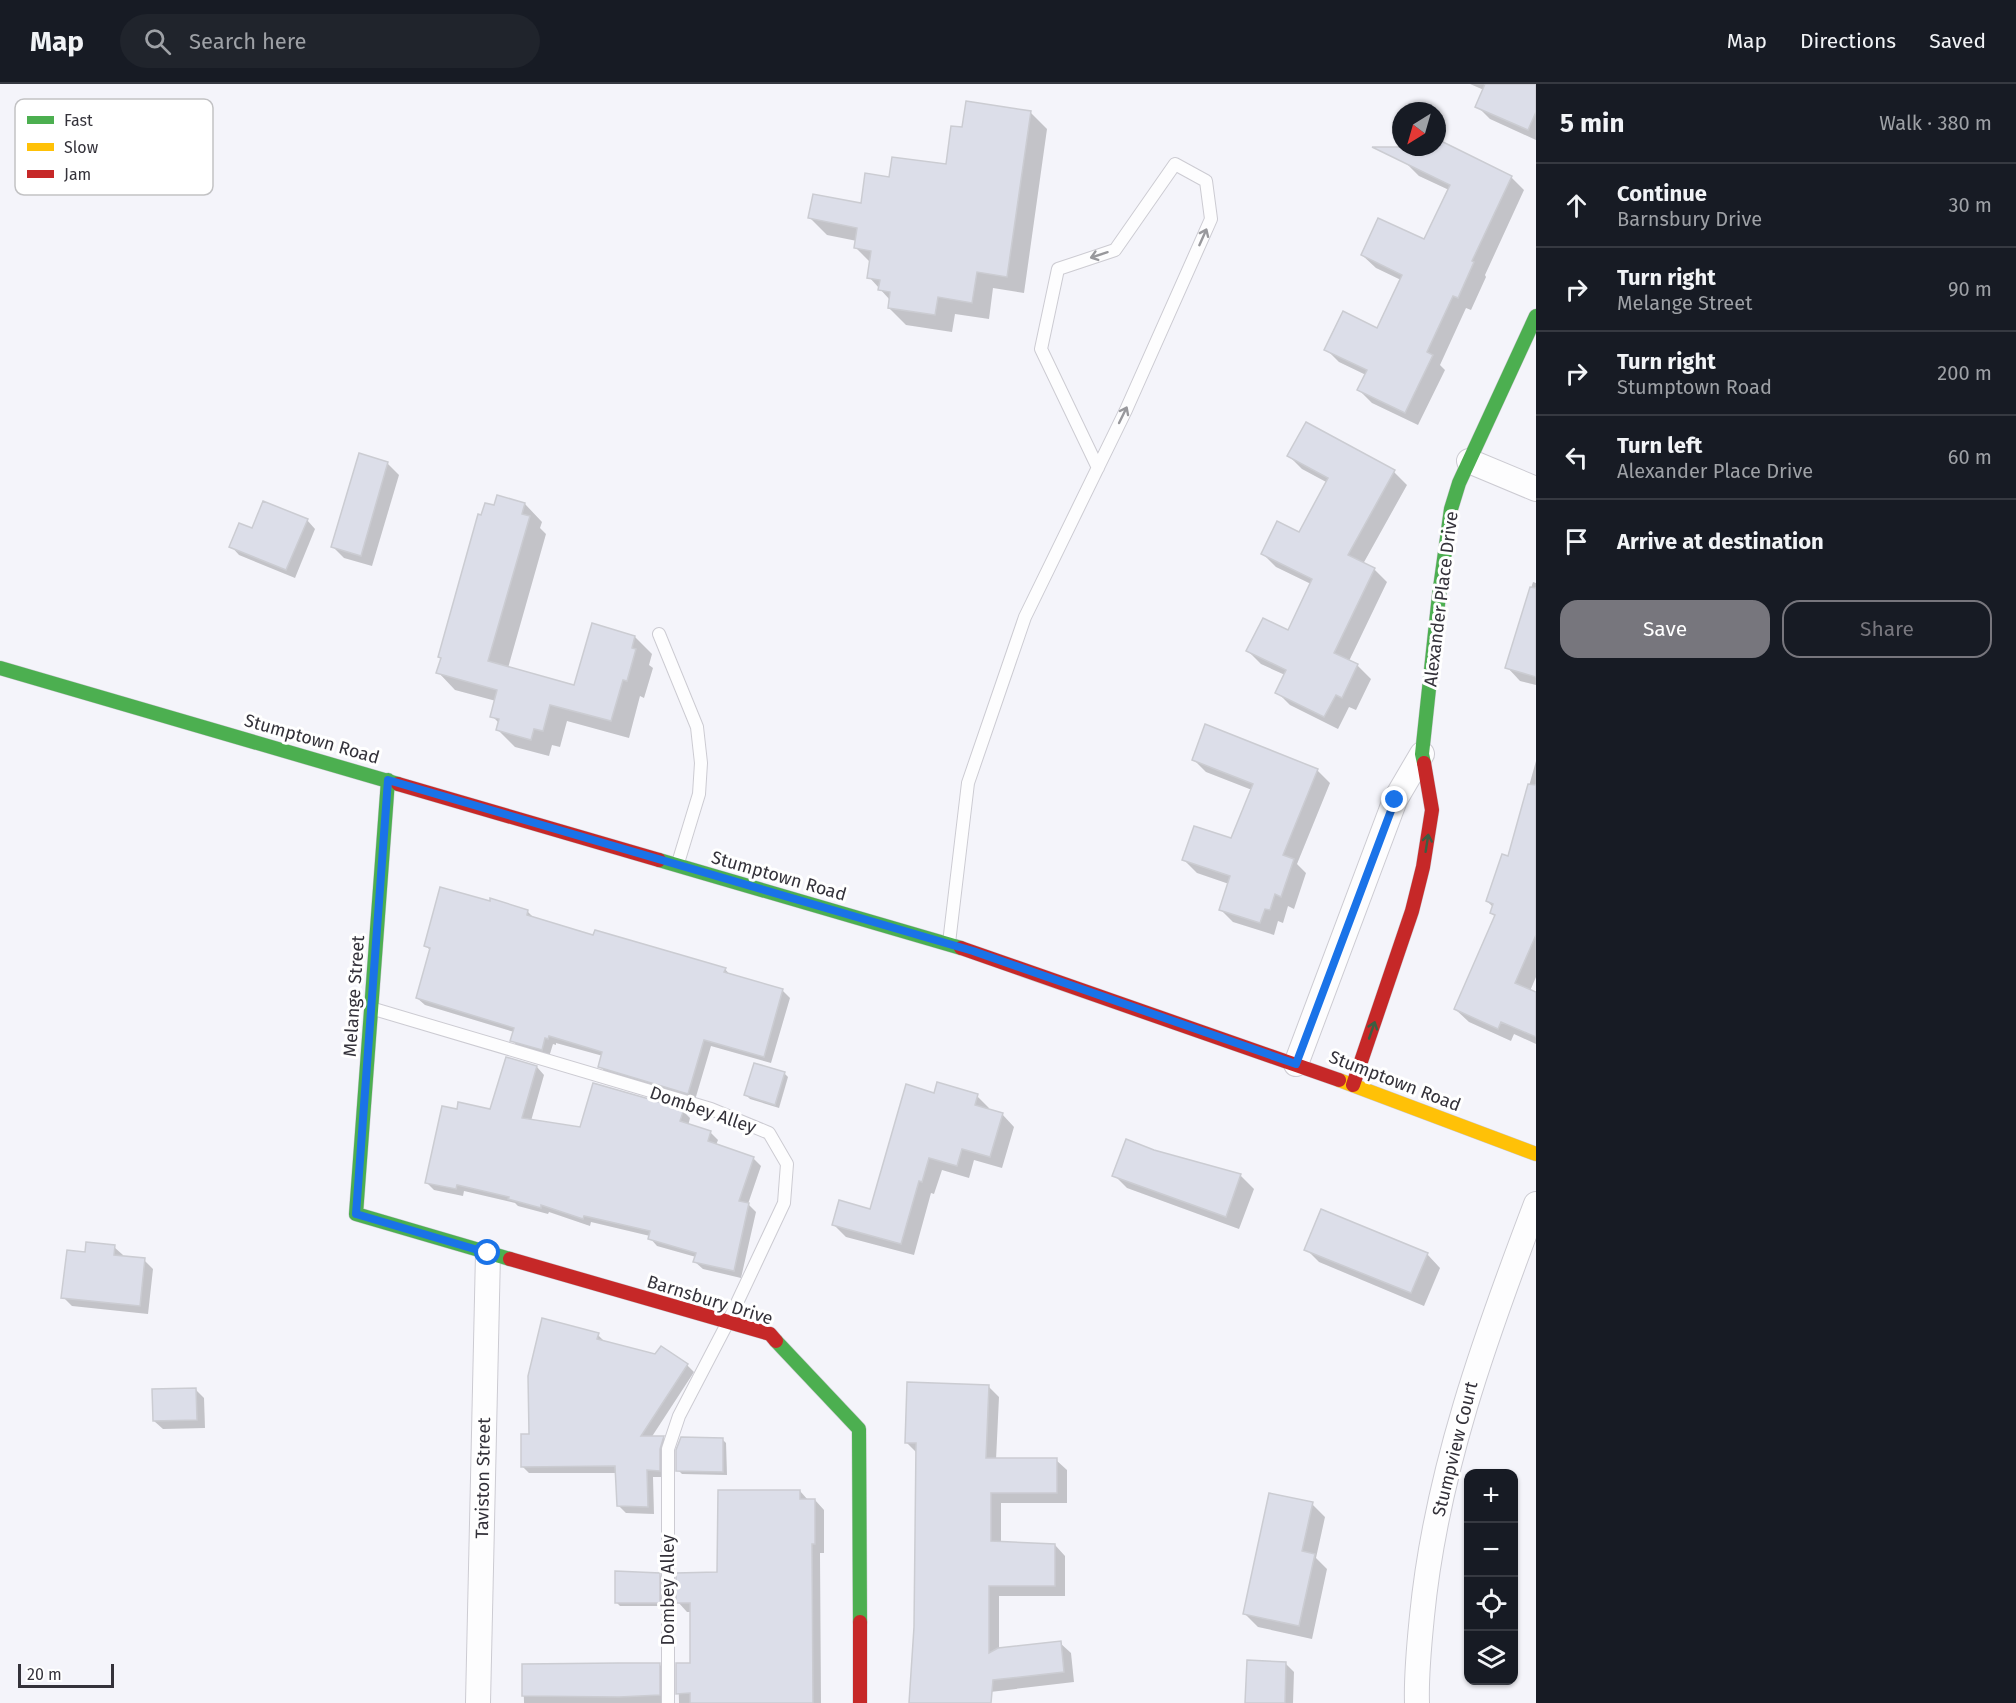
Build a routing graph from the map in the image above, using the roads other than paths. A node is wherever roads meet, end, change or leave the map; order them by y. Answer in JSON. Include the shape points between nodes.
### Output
{"nodes":[{"id":1,"x":1536,"y":316,"type":"edge"},
{"id":2,"x":1469,"y":461,"type":"junction"},
{"id":3,"x":1098,"y":468,"type":"junction"},
{"id":4,"x":1536,"y":489,"type":"edge"},
{"id":5,"x":659,"y":633,"type":"dead end"},
{"id":6,"x":0,"y":668,"type":"edge"},
{"id":7,"x":1422,"y":754,"type":"junction"},
{"id":8,"x":388,"y":780,"type":"junction"},
{"id":9,"x":678,"y":865,"type":"junction"},
{"id":10,"x":949,"y":944,"type":"junction"},
{"id":11,"x":371,"y":1008,"type":"junction"},
{"id":12,"x":1296,"y":1064,"type":"junction"},
{"id":13,"x":1353,"y":1085,"type":"junction"},
{"id":14,"x":1536,"y":1154,"type":"edge"},
{"id":15,"x":1536,"y":1204,"type":"edge"},
{"id":16,"x":356,"y":1214,"type":"joint"},
{"id":17,"x":488,"y":1253,"type":"junction"},
{"id":18,"x":728,"y":1322,"type":"junction"},
{"id":19,"x":478,"y":1703,"type":"edge"},
{"id":20,"x":668,"y":1703,"type":"edge"},
{"id":21,"x":860,"y":1703,"type":"edge"},
{"id":22,"x":1417,"y":1703,"type":"edge"}],
"edges":[{"from":1,"to":2,"type":"street","name":"Alexander Place Drive"},
{"from":2,"to":4,"type":"street"},
{"from":2,"to":7,"type":"street","name":"Alexander Place Drive","via":[[1451,510]]},
{"from":3,"to":3,"type":"lane","one_way":true,"via":[[1211,219],[1206,181],[1175,164],[1114,250],[1058,269],[1041,349]]},
{"from":3,"to":10,"type":"lane","via":[[1025,617],[968,783]]},
{"from":5,"to":9,"type":"lane","via":[[697,727],[701,763],[699,794]]},
{"from":6,"to":8,"type":"street","name":"Stumptown Road"},
{"from":7,"to":12,"type":"street","name":"Alexander Place Drive","via":[[1395,800]]},
{"from":13,"to":7,"type":"street","name":"Alexander Place Drive","one_way":true,"via":[[1423,867],[1432,810]]},
{"from":8,"to":9,"type":"street","name":"Stumptown Road"},
{"from":8,"to":11,"type":"street","name":"Melange Street"},
{"from":9,"to":10,"type":"street","name":"Stumptown Road"},
{"from":10,"to":12,"type":"street","name":"Stumptown Road"},
{"from":11,"to":16,"type":"street","name":"Melange Street"},
{"from":11,"to":18,"type":"lane","name":"Dombey Alley","via":[[711,1109],[769,1133],[787,1164],[784,1203]]},
{"from":12,"to":13,"type":"street","name":"Stumptown Road"},
{"from":13,"to":14,"type":"street","name":"Stumptown Road"},
{"from":15,"to":22,"type":"street","name":"Stumpview Court","via":[[1471,1383],[1444,1479],[1425,1577]]},
{"from":16,"to":17,"type":"street","name":"Barnsbury Drive"},
{"from":17,"to":18,"type":"street","name":"Barnsbury Drive"},
{"from":17,"to":19,"type":"street","name":"Taviston Street"},
{"from":18,"to":20,"type":"lane","name":"Dombey Alley","via":[[679,1416],[668,1449]]},
{"from":18,"to":21,"type":"street","name":"Barnsbury Drive","via":[[770,1334],[859,1429]]}]}
